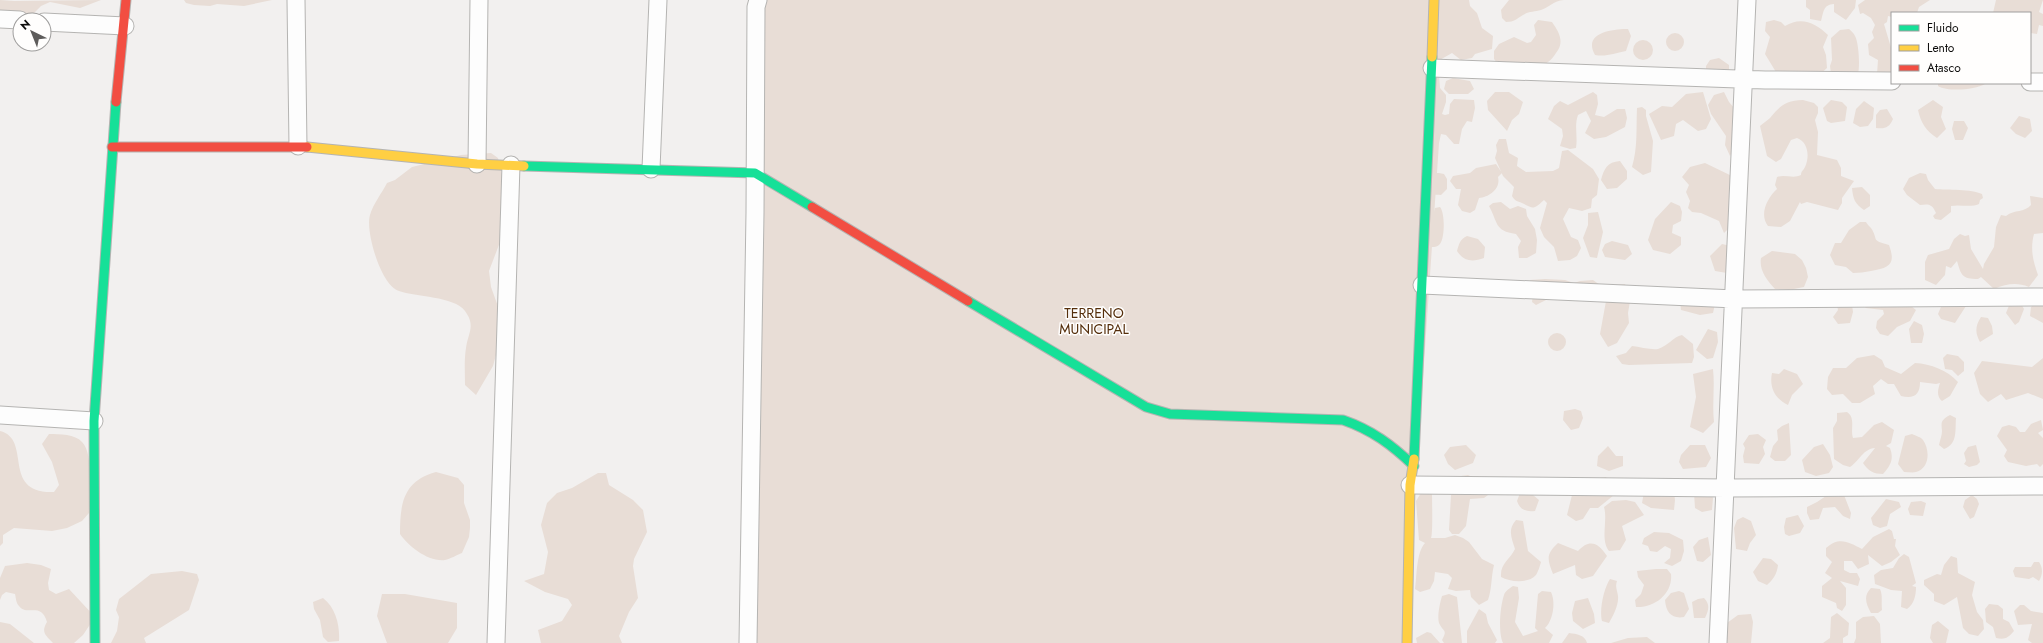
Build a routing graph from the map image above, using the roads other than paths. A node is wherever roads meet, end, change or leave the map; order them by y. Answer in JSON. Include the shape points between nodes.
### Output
{"nodes":[{"id":1,"x":126,"y":0,"type":"edge"},
{"id":2,"x":296,"y":0,"type":"edge"},
{"id":3,"x":479,"y":0,"type":"edge"},
{"id":4,"x":658,"y":0,"type":"edge"},
{"id":5,"x":758,"y":0,"type":"edge"},
{"id":6,"x":1434,"y":0,"type":"edge"},
{"id":7,"x":1746,"y":0,"type":"edge"},
{"id":8,"x":0,"y":19,"type":"edge"},
{"id":9,"x":12,"y":20,"type":"edge"},
{"id":10,"x":52,"y":22,"type":"edge"},
{"id":11,"x":125,"y":26,"type":"junction"},
{"id":12,"x":1432,"y":68,"type":"junction"},
{"id":13,"x":1743,"y":80,"type":"junction"},
{"id":14,"x":1891,"y":81,"type":"edge"},
{"id":15,"x":2031,"y":82,"type":"edge"},
{"id":16,"x":2043,"y":82,"type":"edge"},
{"id":17,"x":298,"y":146,"type":"junction"},
{"id":18,"x":112,"y":148,"type":"junction"},
{"id":19,"x":477,"y":164,"type":"junction"},
{"id":20,"x":511,"y":165,"type":"junction"},
{"id":21,"x":651,"y":169,"type":"junction"},
{"id":22,"x":755,"y":173,"type":"junction"},
{"id":23,"x":1422,"y":285,"type":"junction"},
{"id":24,"x":2043,"y":297,"type":"edge"},
{"id":25,"x":1735,"y":299,"type":"junction"},
{"id":26,"x":0,"y":415,"type":"edge"},
{"id":27,"x":94,"y":421,"type":"junction"},
{"id":28,"x":1414,"y":466,"type":"junction"},
{"id":29,"x":1410,"y":486,"type":"junction"},
{"id":30,"x":2043,"y":486,"type":"edge"},
{"id":31,"x":1726,"y":488,"type":"junction"},
{"id":32,"x":95,"y":643,"type":"edge"},
{"id":33,"x":496,"y":643,"type":"edge"},
{"id":34,"x":748,"y":643,"type":"edge"},
{"id":35,"x":1407,"y":643,"type":"edge"},
{"id":36,"x":1718,"y":643,"type":"edge"}],
"edges":[{"from":1,"to":11,"type":"street"},
{"from":2,"to":17,"type":"street"},
{"from":3,"to":19,"type":"street"},
{"from":4,"to":21,"type":"street"},
{"from":5,"to":22,"type":"street"},
{"from":6,"to":12,"type":"street"},
{"from":7,"to":13,"type":"street"},
{"from":8,"to":9,"type":"street"},
{"from":10,"to":11,"type":"street"},
{"from":11,"to":18,"type":"street"},
{"from":12,"to":13,"type":"street"},
{"from":12,"to":23,"type":"street"},
{"from":13,"to":14,"type":"street"},
{"from":13,"to":25,"type":"street"},
{"from":15,"to":16,"type":"street"},
{"from":17,"to":18,"type":"street"},
{"from":17,"to":19,"type":"street"},
{"from":18,"to":27,"type":"street"},
{"from":19,"to":20,"type":"street"},
{"from":20,"to":21,"type":"street"},
{"from":20,"to":33,"type":"street"},
{"from":21,"to":22,"type":"street"},
{"from":22,"to":28,"type":"street","via":[[1146,407],[1170,414],[1343,420],[1369,429],[1392,444]]},
{"from":22,"to":34,"type":"street"},
{"from":23,"to":25,"type":"street"},
{"from":23,"to":28,"type":"street"},
{"from":24,"to":25,"type":"street"},
{"from":25,"to":31,"type":"street"},
{"from":26,"to":27,"type":"street"},
{"from":27,"to":32,"type":"street"},
{"from":28,"to":29,"type":"street"},
{"from":29,"to":31,"type":"street"},
{"from":29,"to":35,"type":"street"},
{"from":30,"to":31,"type":"street"},
{"from":31,"to":36,"type":"street"}]}
